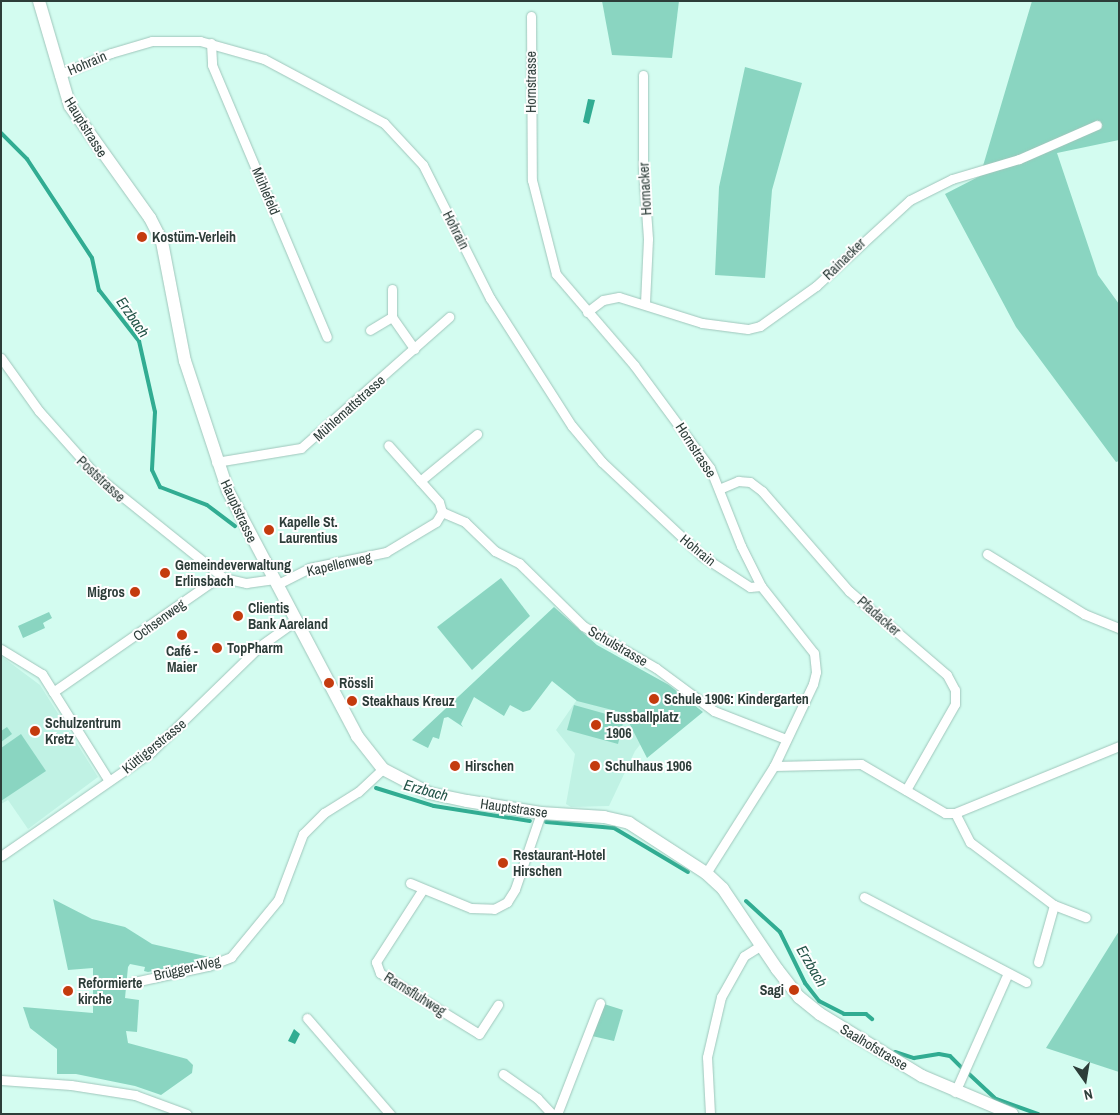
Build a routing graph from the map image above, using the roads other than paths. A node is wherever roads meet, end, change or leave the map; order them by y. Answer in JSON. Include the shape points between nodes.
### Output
{"nodes":[{"id":1,"x":39,"y":1,"type":"edge"},
{"id":2,"x":531,"y":16,"type":"dead end"},
{"id":3,"x":211,"y":43,"type":"junction"},
{"id":4,"x":58,"y":75,"type":"junction"},
{"id":5,"x":643,"y":75,"type":"dead end"},
{"id":6,"x":1097,"y":124,"type":"dead end"},
{"id":7,"x":392,"y":289,"type":"dead end"},
{"id":8,"x":645,"y":302,"type":"junction"},
{"id":9,"x":588,"y":312,"type":"junction"},
{"id":10,"x":392,"y":317,"type":"junction"},
{"id":11,"x":449,"y":318,"type":"dead end"},
{"id":12,"x":370,"y":330,"type":"dead end"},
{"id":13,"x":327,"y":337,"type":"dead end"},
{"id":14,"x":414,"y":349,"type":"junction"},
{"id":15,"x":1,"y":358,"type":"edge"},
{"id":16,"x":478,"y":434,"type":"dead end"},
{"id":17,"x":388,"y":445,"type":"dead end"},
{"id":18,"x":216,"y":462,"type":"junction"},
{"id":19,"x":420,"y":482,"type":"junction"},
{"id":20,"x":719,"y":489,"type":"junction"},
{"id":21,"x":442,"y":512,"type":"junction"},
{"id":22,"x":987,"y":554,"type":"dead end"},
{"id":23,"x":224,"y":578,"type":"junction"},
{"id":24,"x":274,"y":582,"type":"junction"},
{"id":25,"x":762,"y":586,"type":"junction"},
{"id":26,"x":295,"y":620,"type":"junction"},
{"id":27,"x":1119,"y":628,"type":"edge"},
{"id":28,"x":1,"y":648,"type":"edge"},
{"id":29,"x":53,"y":692,"type":"junction"},
{"id":30,"x":786,"y":739,"type":"junction"},
{"id":31,"x":1119,"y":746,"type":"edge"},
{"id":32,"x":774,"y":766,"type":"junction"},
{"id":33,"x":383,"y":769,"type":"junction"},
{"id":34,"x":109,"y":782,"type":"junction"},
{"id":35,"x":906,"y":790,"type":"junction"},
{"id":36,"x":541,"y":813,"type":"junction"},
{"id":37,"x":955,"y":813,"type":"junction"},
{"id":38,"x":1,"y":856,"type":"edge"},
{"id":39,"x":706,"y":873,"type":"junction"},
{"id":40,"x":410,"y":883,"type":"dead end"},
{"id":41,"x":423,"y":889,"type":"junction"},
{"id":42,"x":864,"y":897,"type":"dead end"},
{"id":43,"x":1054,"y":905,"type":"junction"},
{"id":44,"x":1086,"y":917,"type":"dead end"},
{"id":45,"x":760,"y":946,"type":"junction"},
{"id":46,"x":1038,"y":962,"type":"dead end"},
{"id":47,"x":1008,"y":973,"type":"junction"},
{"id":48,"x":134,"y":982,"type":"dead end"},
{"id":49,"x":1026,"y":982,"type":"dead end"},
{"id":50,"x":600,"y":1003,"type":"dead end"},
{"id":51,"x":498,"y":1005,"type":"dead end"},
{"id":52,"x":307,"y":1018,"type":"dead end"},
{"id":53,"x":503,"y":1074,"type":"dead end"},
{"id":54,"x":1,"y":1080,"type":"edge"},
{"id":55,"x":955,"y":1092,"type":"junction"},
{"id":56,"x":187,"y":1114,"type":"edge"},
{"id":57,"x":390,"y":1114,"type":"edge"},
{"id":58,"x":552,"y":1114,"type":"edge"},
{"id":59,"x":557,"y":1114,"type":"edge"},
{"id":60,"x":710,"y":1114,"type":"edge"},
{"id":61,"x":1012,"y":1114,"type":"edge"}],
"edges":[{"from":1,"to":4,"type":"main road","name":"Hauptstrasse"},
{"from":2,"to":9,"type":"street","name":"Hornstrasse","via":[[532,180],[556,274]]},
{"from":3,"to":4,"type":"street","name":"Hohrain","via":[[182,40],[152,42],[110,53]]},
{"from":3,"to":13,"type":"street","name":"Mühlefeld","via":[[212,65]]},
{"from":3,"to":25,"type":"street","name":"Hohrain","via":[[264,59],[384,123],[396,134],[423,165],[490,298],[572,426],[608,469],[702,556],[750,587]]},
{"from":4,"to":18,"type":"main road","name":"Hauptstrasse","via":[[82,127],[146,212],[162,242],[185,361]]},
{"from":5,"to":8,"type":"street","name":"Hornacker","via":[[643,168],[648,239]]},
{"from":6,"to":8,"type":"street","name":"Rainacker","via":[[1019,159],[952,179],[910,200],[816,286],[760,326],[748,329],[702,323],[671,315]]},
{"from":7,"to":10,"type":"street"},
{"from":8,"to":9,"type":"street","name":"Rainacker","via":[[619,297],[603,300]]},
{"from":9,"to":20,"type":"street","name":"Hornstrasse","via":[[679,422],[710,468]]},
{"from":10,"to":12,"type":"street"},
{"from":10,"to":14,"type":"street"},
{"from":11,"to":14,"type":"street","name":"Mühlemattstrasse"},
{"from":14,"to":18,"type":"street","name":"Mühlemattstrasse","via":[[302,448]]},
{"from":15,"to":23,"type":"street","name":"Poststrasse","via":[[39,411],[88,468],[142,515]]},
{"from":16,"to":19,"type":"street"},
{"from":17,"to":19,"type":"street"},
{"from":18,"to":24,"type":"main road","name":"Hauptstrasse"},
{"from":19,"to":21,"type":"street","via":[[439,502]]},
{"from":20,"to":25,"type":"street","name":"Hornstrasse","via":[[741,546]]},
{"from":20,"to":35,"type":"street","name":"Pfadacker","via":[[738,481],[750,482],[762,491],[849,591],[947,675],[955,690],[955,704]]},
{"from":21,"to":24,"type":"street","name":"Kapellenweg","via":[[436,522],[386,552],[309,568]]},
{"from":21,"to":30,"type":"street","name":"Schulstrasse","via":[[465,522],[495,551],[519,563],[583,626],[656,668],[714,711]]},
{"from":22,"to":27,"type":"street","via":[[1084,614]]},
{"from":23,"to":24,"type":"street","via":[[246,583]]},
{"from":23,"to":29,"type":"street","name":"Ochsenweg","via":[[210,583]]},
{"from":24,"to":26,"type":"main road","name":"Hauptstrasse"},
{"from":25,"to":30,"type":"street","name":"Hornstrasse","via":[[814,653],[816,672],[813,684]]},
{"from":26,"to":33,"type":"main road","name":"Hauptstrasse","via":[[357,736]]},
{"from":26,"to":34,"type":"street","name":"Küttigerstrasse","via":[[260,646],[170,737]]},
{"from":28,"to":29,"type":"street","via":[[42,674]]},
{"from":29,"to":34,"type":"street"},
{"from":30,"to":32,"type":"street","name":"Hornstrasse"},
{"from":31,"to":37,"type":"street"},
{"from":32,"to":35,"type":"street","via":[[861,764]]},
{"from":32,"to":39,"type":"street","name":"Hornstrasse"},
{"from":33,"to":36,"type":"main road","name":"Hauptstrasse","via":[[429,793]]},
{"from":33,"to":48,"type":"street","name":"Brügger-Weg","via":[[358,792],[324,813],[302,834],[278,900],[231,958]]},
{"from":34,"to":38,"type":"street","name":"Küttigerstrasse"},
{"from":35,"to":37,"type":"street","via":[[945,813]]},
{"from":36,"to":39,"type":"main road","name":"Hauptstrasse","via":[[617,819],[650,836]]},
{"from":36,"to":41,"type":"street","via":[[515,889],[507,902],[494,909],[471,908]]},
{"from":37,"to":43,"type":"street","via":[[970,842]]},
{"from":39,"to":45,"type":"main road","name":"Hauptstrasse","via":[[732,900]]},
{"from":40,"to":41,"type":"street"},
{"from":41,"to":51,"type":"street","name":"Ramsfluhweg","via":[[376,962],[380,973],[479,1034]]},
{"from":42,"to":47,"type":"street"},
{"from":43,"to":44,"type":"street"},
{"from":43,"to":46,"type":"street"},
{"from":45,"to":55,"type":"main road","name":"Saalhofstrasse","via":[[799,997],[820,1014],[887,1057]]},
{"from":45,"to":60,"type":"street","via":[[744,956],[721,997],[707,1057]]},
{"from":47,"to":49,"type":"street"},
{"from":47,"to":55,"type":"street"},
{"from":50,"to":59,"type":"street"},
{"from":52,"to":57,"type":"street"},
{"from":53,"to":58,"type":"street","via":[[537,1098]]},
{"from":54,"to":56,"type":"street","via":[[72,1085],[136,1095]]},
{"from":55,"to":61,"type":"main road","name":"Saalhofstrasse"}]}
